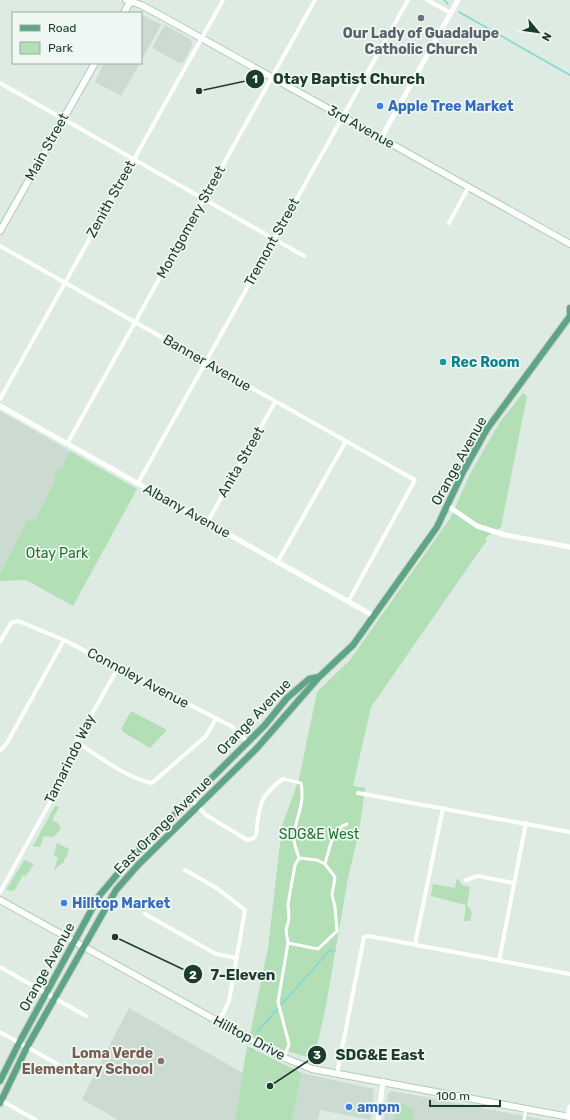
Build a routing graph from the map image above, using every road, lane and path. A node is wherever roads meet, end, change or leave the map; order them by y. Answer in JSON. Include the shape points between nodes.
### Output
{"nodes":[{"id":1,"x":129,"y":0,"type":"edge"},
{"id":2,"x":223,"y":0,"type":"edge"},
{"id":3,"x":315,"y":0,"type":"edge"},
{"id":4,"x":408,"y":0,"type":"edge"},
{"id":5,"x":427,"y":0,"type":"edge"},
{"id":6,"x":458,"y":0,"type":"edge"},
{"id":7,"x":124,"y":12,"type":"edge"},
{"id":8,"x":451,"y":13,"type":"junction"},
{"id":9,"x":201,"y":38,"type":"junction"},
{"id":10,"x":94,"y":64,"type":"edge"},
{"id":11,"x":272,"y":77,"type":"junction"},
{"id":12,"x":0,"y":83,"type":"edge"},
{"id":13,"x":342,"y":116,"type":"junction"},
{"id":14,"x":63,"y":119,"type":"junction"},
{"id":15,"x":381,"y":138,"type":"junction"},
{"id":16,"x":133,"y":160,"type":"junction"},
{"id":17,"x":468,"y":188,"type":"junction"},
{"id":18,"x":203,"y":199,"type":"junction"},
{"id":19,"x":449,"y":223,"type":"dead end"},
{"id":20,"x":0,"y":231,"type":"edge"},
{"id":21,"x":274,"y":239,"type":"junction"},
{"id":22,"x":570,"y":244,"type":"edge"},
{"id":23,"x":0,"y":246,"type":"edge"},
{"id":24,"x":304,"y":256,"type":"dead end"},
{"id":25,"x":65,"y":282,"type":"junction"},
{"id":26,"x":570,"y":308,"type":"edge"},
{"id":27,"x":570,"y":316,"type":"edge"},
{"id":28,"x":136,"y":321,"type":"junction"},
{"id":29,"x":206,"y":362,"type":"junction"},
{"id":30,"x":0,"y":399,"type":"edge"},
{"id":31,"x":275,"y":402,"type":"junction"},
{"id":32,"x":0,"y":406,"type":"edge"},
{"id":33,"x":346,"y":441,"type":"junction"},
{"id":34,"x":67,"y":444,"type":"junction"},
{"id":35,"x":138,"y":484,"type":"junction"},
{"id":36,"x":448,"y":506,"type":"junction"},
{"id":37,"x":207,"y":523,"type":"junction"},
{"id":38,"x":570,"y":547,"type":"edge"},
{"id":39,"x":277,"y":563,"type":"junction"},
{"id":40,"x":348,"y":602,"type":"junction"},
{"id":41,"x":374,"y":616,"type":"junction"},
{"id":42,"x":64,"y":640,"type":"junction"},
{"id":43,"x":0,"y":642,"type":"edge"},
{"id":44,"x":118,"y":668,"type":"junction"},
{"id":45,"x":319,"y":677,"type":"junction"},
{"id":46,"x":216,"y":719,"type":"junction"},
{"id":47,"x":76,"y":742,"type":"junction"},
{"id":48,"x":248,"y":742,"type":"junction"},
{"id":49,"x":255,"y":749,"type":"junction"},
{"id":50,"x":0,"y":751,"type":"edge"},
{"id":51,"x":283,"y":779,"type":"joint"},
{"id":52,"x":358,"y":793,"type":"dead end"},
{"id":53,"x":191,"y":799,"type":"junction"},
{"id":54,"x":197,"y":806,"type":"junction"},
{"id":55,"x":442,"y":808,"type":"junction"},
{"id":56,"x":526,"y":823,"type":"junction"},
{"id":57,"x":347,"y":824,"type":"dead end"},
{"id":58,"x":570,"y":832,"type":"edge"},
{"id":59,"x":299,"y":858,"type":"junction"},
{"id":60,"x":325,"y":864,"type":"junction"},
{"id":61,"x":185,"y":870,"type":"dead end"},
{"id":62,"x":466,"y":880,"type":"dead end"},
{"id":63,"x":514,"y":883,"type":"junction"},
{"id":64,"x":0,"y":892,"type":"edge"},
{"id":65,"x":0,"y":900,"type":"edge"},
{"id":66,"x":145,"y":914,"type":"dead end"},
{"id":67,"x":74,"y":941,"type":"junction"},
{"id":68,"x":288,"y":943,"type":"junction"},
{"id":69,"x":415,"y":944,"type":"junction"},
{"id":70,"x":83,"y":946,"type":"junction"},
{"id":71,"x":237,"y":958,"type":"junction"},
{"id":72,"x":499,"y":961,"type":"junction"},
{"id":73,"x":0,"y":967,"type":"edge"},
{"id":74,"x":570,"y":974,"type":"edge"},
{"id":75,"x":46,"y":993,"type":"junction"},
{"id":76,"x":54,"y":998,"type":"junction"},
{"id":77,"x":86,"y":1016,"type":"dead end"},
{"id":78,"x":219,"y":1022,"type":"junction"},
{"id":79,"x":0,"y":1032,"type":"edge"},
{"id":80,"x":18,"y":1043,"type":"junction"},
{"id":81,"x":27,"y":1047,"type":"junction"},
{"id":82,"x":284,"y":1058,"type":"junction"},
{"id":83,"x":59,"y":1065,"type":"dead end"},
{"id":84,"x":337,"y":1074,"type":"junction"},
{"id":85,"x":0,"y":1081,"type":"edge"},
{"id":86,"x":383,"y":1081,"type":"junction"},
{"id":87,"x":0,"y":1101,"type":"edge"},
{"id":88,"x":570,"y":1107,"type":"edge"},
{"id":89,"x":526,"y":1110,"type":"junction"},
{"id":90,"x":569,"y":1116,"type":"edge"},
{"id":91,"x":36,"y":1120,"type":"edge"},
{"id":92,"x":378,"y":1120,"type":"edge"},
{"id":93,"x":524,"y":1120,"type":"edge"}],
"edges":[{"from":1,"to":7,"type":"main road"},
{"from":1,"to":9,"type":"main road","name":"3rd Avenue"},
{"from":2,"to":9,"type":"street","name":"Zenith Street"},
{"from":3,"to":11,"type":"street","name":"Montgomery Street"},
{"from":4,"to":13,"type":"street","name":"Tremont Street"},
{"from":5,"to":8,"type":"street"},
{"from":6,"to":8,"type":"street"},
{"from":8,"to":15,"type":"street"},
{"from":9,"to":11,"type":"main road","name":"3rd Avenue"},
{"from":9,"to":16,"type":"street","name":"Zenith Street"},
{"from":10,"to":14,"type":"main road","name":"Main Street"},
{"from":11,"to":13,"type":"main road","name":"3rd Avenue"},
{"from":11,"to":18,"type":"street","name":"Montgomery Street"},
{"from":12,"to":14,"type":"street"},
{"from":13,"to":15,"type":"main road","name":"3rd Avenue"},
{"from":13,"to":21,"type":"street","name":"Tremont Street"},
{"from":14,"to":16,"type":"street"},
{"from":14,"to":20,"type":"main road","name":"Main Street"},
{"from":15,"to":17,"type":"main road","name":"3rd Avenue"},
{"from":16,"to":18,"type":"street"},
{"from":16,"to":25,"type":"street","name":"Zenith Street"},
{"from":17,"to":19,"type":"street"},
{"from":17,"to":22,"type":"main road","name":"3rd Avenue"},
{"from":18,"to":21,"type":"street"},
{"from":18,"to":28,"type":"street","name":"Montgomery Street"},
{"from":21,"to":24,"type":"street"},
{"from":21,"to":29,"type":"street","name":"Tremont Street"},
{"from":23,"to":25,"type":"street","name":"Banner Avenue"},
{"from":25,"to":28,"type":"street","name":"Banner Avenue"},
{"from":25,"to":30,"type":"street","name":"Zenith Street"},
{"from":26,"to":27,"type":"main road","name":"Orange Avenue"},
{"from":27,"to":36,"type":"main road","name":"Orange Avenue","via":[[487,430],[463,472]]},
{"from":28,"to":29,"type":"street","name":"Banner Avenue"},
{"from":28,"to":34,"type":"street","name":"Montgomery Street"},
{"from":29,"to":31,"type":"street","name":"Banner Avenue"},
{"from":29,"to":35,"type":"street","name":"Tremont Street"},
{"from":31,"to":33,"type":"street","name":"Banner Avenue"},
{"from":31,"to":37,"type":"street","name":"Anita Street"},
{"from":32,"to":34,"type":"street","name":"Albany Avenue"},
{"from":33,"to":39,"type":"street"},
{"from":33,"to":40,"type":"street","name":"Banner Avenue","via":[[415,480]]},
{"from":34,"to":35,"type":"street","name":"Albany Avenue"},
{"from":35,"to":37,"type":"street","name":"Albany Avenue"},
{"from":36,"to":38,"type":"street","via":[[477,526],[499,534]]},
{"from":36,"to":41,"type":"main road","name":"Orange Avenue","via":[[423,549]]},
{"from":37,"to":39,"type":"street","name":"Albany Avenue"},
{"from":39,"to":40,"type":"street","name":"Albany Avenue"},
{"from":40,"to":41,"type":"street","name":"Albany Avenue"},
{"from":41,"to":45,"type":"main road","name":"Orange Avenue","via":[[353,645]]},
{"from":42,"to":43,"type":"street","name":"Connoley Avenue","via":[[18,621],[11,623]]},
{"from":42,"to":44,"type":"street","name":"Connoley Avenue"},
{"from":42,"to":50,"type":"street","via":[[8,743]]},
{"from":44,"to":46,"type":"street","name":"Connoley Avenue"},
{"from":44,"to":47,"type":"street","name":"Tamarindo Way"},
{"from":45,"to":48,"type":"main road","name":"Orange Avenue","via":[[308,680],[287,698],[266,725]]},
{"from":45,"to":49,"type":"main road","name":"East Orange Avenue"},
{"from":46,"to":47,"type":"street","via":[[206,736],[152,783],[145,782]]},
{"from":46,"to":48,"type":"street","name":"Connoley Avenue","via":[[231,726]]},
{"from":47,"to":64,"type":"street","name":"Tamarindo Way","via":[[67,772]]},
{"from":48,"to":49,"type":"main road"},
{"from":48,"to":53,"type":"main road","name":"Orange Avenue"},
{"from":49,"to":54,"type":"main road","name":"East Orange Avenue"},
{"from":51,"to":54,"type":"street","via":[[272,786],[261,804],[254,838],[247,840],[206,815]]},
{"from":51,"to":59,"type":"street","via":[[301,783],[303,791],[294,837]]},
{"from":52,"to":55,"type":"street"},
{"from":53,"to":54,"type":"street"},
{"from":53,"to":67,"type":"main road","name":"Orange Avenue","via":[[117,873],[100,896]]},
{"from":54,"to":70,"type":"main road","name":"East Orange Avenue","via":[[126,878],[108,902]]},
{"from":55,"to":56,"type":"street"},
{"from":55,"to":69,"type":"street"},
{"from":56,"to":58,"type":"street"},
{"from":56,"to":63,"type":"street"},
{"from":57,"to":60,"type":"street","via":[[341,826],[333,839]]},
{"from":59,"to":60,"type":"street","via":[[317,860]]},
{"from":59,"to":68,"type":"street","via":[[295,864],[288,904]]},
{"from":60,"to":68,"type":"street","via":[[334,877],[332,895],[336,907],[337,931],[318,949]]},
{"from":61,"to":71,"type":"street","via":[[218,889],[245,910]]},
{"from":62,"to":63,"type":"street","via":[[478,876]]},
{"from":63,"to":72,"type":"street"},
{"from":65,"to":67,"type":"main road","name":"Hilltop Drive"},
{"from":66,"to":71,"type":"street","via":[[216,954]]},
{"from":67,"to":70,"type":"main road","name":"Hilltop Drive"},
{"from":67,"to":75,"type":"main road","name":"Orange Avenue"},
{"from":68,"to":82,"type":"street","via":[[278,1002],[289,1044]]},
{"from":69,"to":72,"type":"street"},
{"from":69,"to":84,"type":"street","via":[[369,936],[364,938]]},
{"from":70,"to":76,"type":"main road","name":"Orange Avenue"},
{"from":70,"to":78,"type":"main road","name":"Hilltop Drive"},
{"from":71,"to":78,"type":"street","via":[[229,1001]]},
{"from":72,"to":74,"type":"street"},
{"from":73,"to":75,"type":"street"},
{"from":75,"to":76,"type":"street"},
{"from":75,"to":80,"type":"main road","name":"Orange Avenue"},
{"from":76,"to":77,"type":"street"},
{"from":76,"to":81,"type":"main road","name":"Orange Avenue"},
{"from":78,"to":82,"type":"main road","name":"Hilltop Drive"},
{"from":79,"to":80,"type":"street"},
{"from":80,"to":81,"type":"street"},
{"from":80,"to":85,"type":"main road","name":"Orange Avenue"},
{"from":81,"to":83,"type":"street"},
{"from":81,"to":87,"type":"main road","name":"Orange Avenue"},
{"from":82,"to":84,"type":"main road","name":"Hilltop Drive","via":[[312,1069]]},
{"from":84,"to":86,"type":"main road","name":"Hilltop Drive"},
{"from":86,"to":89,"type":"main road","name":"Hilltop Drive"},
{"from":86,"to":92,"type":"street"},
{"from":87,"to":91,"type":"street"},
{"from":88,"to":90,"type":"street"},
{"from":89,"to":90,"type":"main road","name":"Hilltop Drive"},
{"from":89,"to":93,"type":"street"}]}
